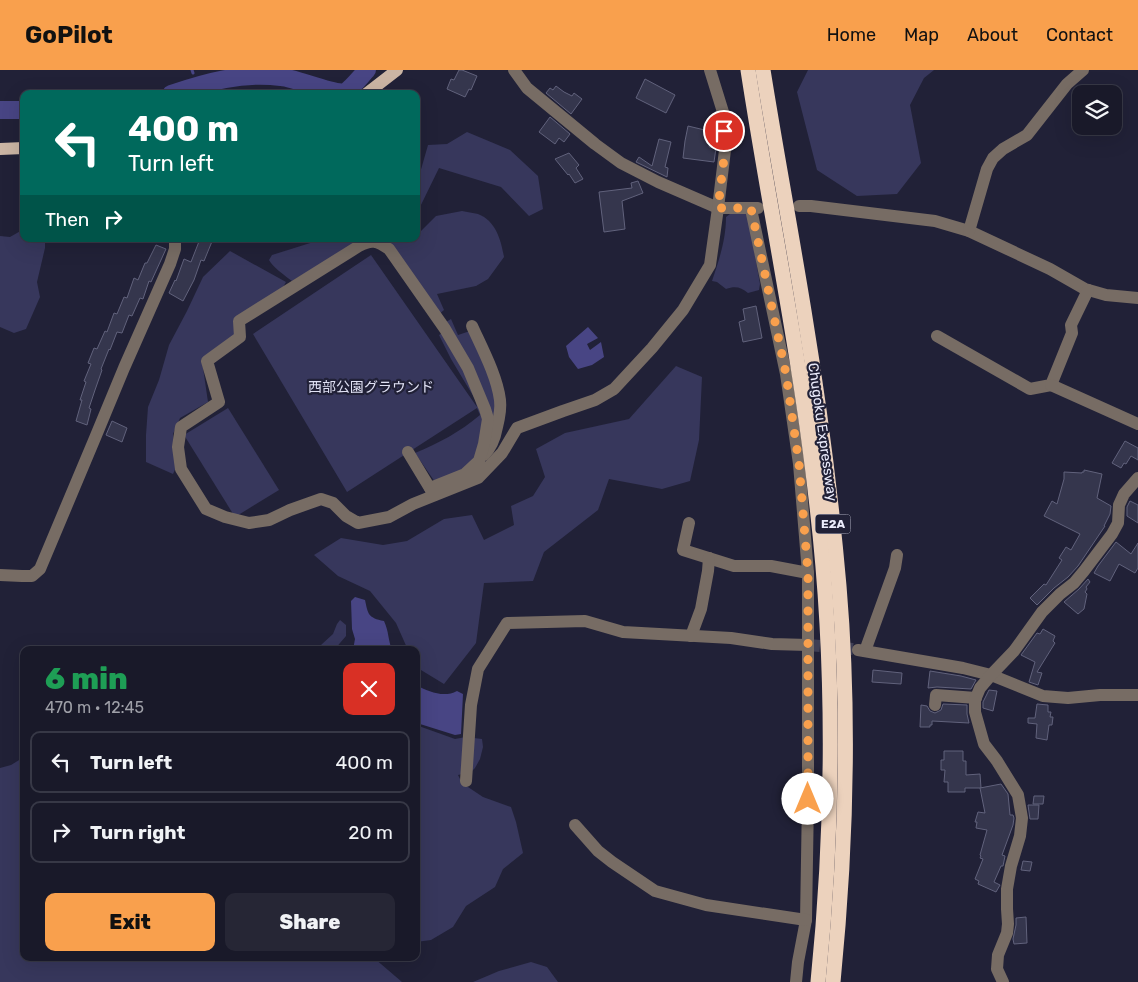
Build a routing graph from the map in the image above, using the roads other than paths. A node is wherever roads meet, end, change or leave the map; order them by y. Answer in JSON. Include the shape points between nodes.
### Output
{"nodes":[{"id":1,"x":397,"y":70,"type":"edge"},
{"id":2,"x":514,"y":70,"type":"edge"},
{"id":3,"x":710,"y":70,"type":"edge"},
{"id":4,"x":748,"y":70,"type":"edge"},
{"id":5,"x":763,"y":70,"type":"edge"},
{"id":6,"x":1083,"y":70,"type":"edge"},
{"id":7,"x":371,"y":90,"type":"edge"},
{"id":8,"x":20,"y":148,"type":"edge"},
{"id":9,"x":0,"y":149,"type":"edge"},
{"id":10,"x":799,"y":206,"type":"dead end"},
{"id":11,"x":718,"y":208,"type":"junction"},
{"id":12,"x":970,"y":231,"type":"junction"},
{"id":13,"x":175,"y":242,"type":"edge"},
{"id":14,"x":366,"y":242,"type":"edge"},
{"id":15,"x":379,"y":242,"type":"edge"},
{"id":16,"x":1088,"y":290,"type":"junction"},
{"id":17,"x":1138,"y":298,"type":"edge"},
{"id":18,"x":472,"y":326,"type":"dead end"},
{"id":19,"x":937,"y":336,"type":"dead end"},
{"id":20,"x":1051,"y":385,"type":"junction"},
{"id":21,"x":1138,"y":424,"type":"edge"},
{"id":22,"x":408,"y":452,"type":"dead end"},
{"id":23,"x":479,"y":461,"type":"junction"},
{"id":24,"x":1138,"y":478,"type":"edge"},
{"id":25,"x":432,"y":492,"type":"junction"},
{"id":26,"x":689,"y":523,"type":"dead end"},
{"id":27,"x":897,"y":555,"type":"dead end"},
{"id":28,"x":709,"y":558,"type":"junction"},
{"id":29,"x":808,"y":573,"type":"junction"},
{"id":30,"x":0,"y":575,"type":"edge"},
{"id":31,"x":691,"y":636,"type":"junction"},
{"id":32,"x":808,"y":646,"type":"junction"},
{"id":33,"x":990,"y":675,"type":"junction"},
{"id":34,"x":1138,"y":695,"type":"edge"},
{"id":35,"x":976,"y":698,"type":"junction"},
{"id":36,"x":935,"y":705,"type":"dead end"},
{"id":37,"x":466,"y":781,"type":"dead end"},
{"id":38,"x":575,"y":825,"type":"dead end"},
{"id":39,"x":806,"y":920,"type":"junction"},
{"id":40,"x":796,"y":982,"type":"edge"},
{"id":41,"x":818,"y":982,"type":"edge"},
{"id":42,"x":833,"y":982,"type":"edge"},
{"id":43,"x":1003,"y":982,"type":"edge"}],
"edges":[{"from":1,"to":7,"type":"main road"},
{"from":2,"to":11,"type":"street","via":[[527,88],[621,163]]},
{"from":3,"to":11,"type":"street","via":[[723,112],[725,150]]},
{"from":4,"to":41,"type":"highway","name":"Chugoku Expressway","number":"E2A","via":[[805,412],[824,585],[830,762],[828,851]]},
{"from":5,"to":42,"type":"highway","name":"Chugoku Expressway","number":"E2A","via":[[819,408],[839,587],[845,765],[838,938]]},
{"from":6,"to":12,"type":"street","via":[[1067,84],[1027,135],[993,158]]},
{"from":8,"to":9,"type":"main road"},
{"from":10,"to":12,"type":"street","via":[[935,220]]},
{"from":11,"to":25,"type":"street","via":[[710,265],[683,310],[614,389],[595,400],[517,428],[502,454],[478,478]]},
{"from":11,"to":29,"type":"street","via":[[754,208],[786,374],[799,464]]},
{"from":12,"to":16,"type":"street"},
{"from":13,"to":30,"type":"street","via":[[170,264],[40,569],[32,576]]},
{"from":14,"to":25,"type":"street","via":[[239,321],[240,337],[207,360],[219,402],[181,427],[178,447],[181,468],[206,508],[249,523],[269,520],[321,499],[333,503],[358,523],[389,517]]},
{"from":15,"to":23,"type":"street","via":[[389,249],[468,368],[488,419]]},
{"from":16,"to":17,"type":"street"},
{"from":16,"to":20,"type":"street","via":[[1071,325],[1072,333]]},
{"from":18,"to":23,"type":"street","via":[[500,400],[495,437]]},
{"from":19,"to":20,"type":"street","via":[[1030,390]]},
{"from":20,"to":21,"type":"street"},
{"from":22,"to":25,"type":"street"},
{"from":23,"to":25,"type":"street","via":[[465,474]]},
{"from":24,"to":33,"type":"street","via":[[1124,494],[1119,505],[1118,523],[1112,534],[1074,583],[1042,612],[1014,651]]},
{"from":26,"to":28,"type":"street","via":[[683,550]]},
{"from":27,"to":33,"type":"street","via":[[895,568],[862,651]]},
{"from":28,"to":29,"type":"street","via":[[734,566],[771,566]]},
{"from":28,"to":31,"type":"street","via":[[701,610]]},
{"from":29,"to":32,"type":"street"},
{"from":31,"to":32,"type":"street"},
{"from":31,"to":37,"type":"street","via":[[623,632],[585,621],[507,623],[478,669],[471,705]]},
{"from":32,"to":39,"type":"street"},
{"from":33,"to":34,"type":"street","via":[[1044,696]]},
{"from":33,"to":35,"type":"street"},
{"from":35,"to":36,"type":"street","via":[[936,695]]},
{"from":35,"to":43,"type":"street","via":[[975,712],[984,744],[1018,795],[1022,818],[1007,889],[1007,933],[998,955],[997,969]]},
{"from":38,"to":39,"type":"street","via":[[598,851],[655,891],[706,905]]},
{"from":39,"to":40,"type":"street"}]}
